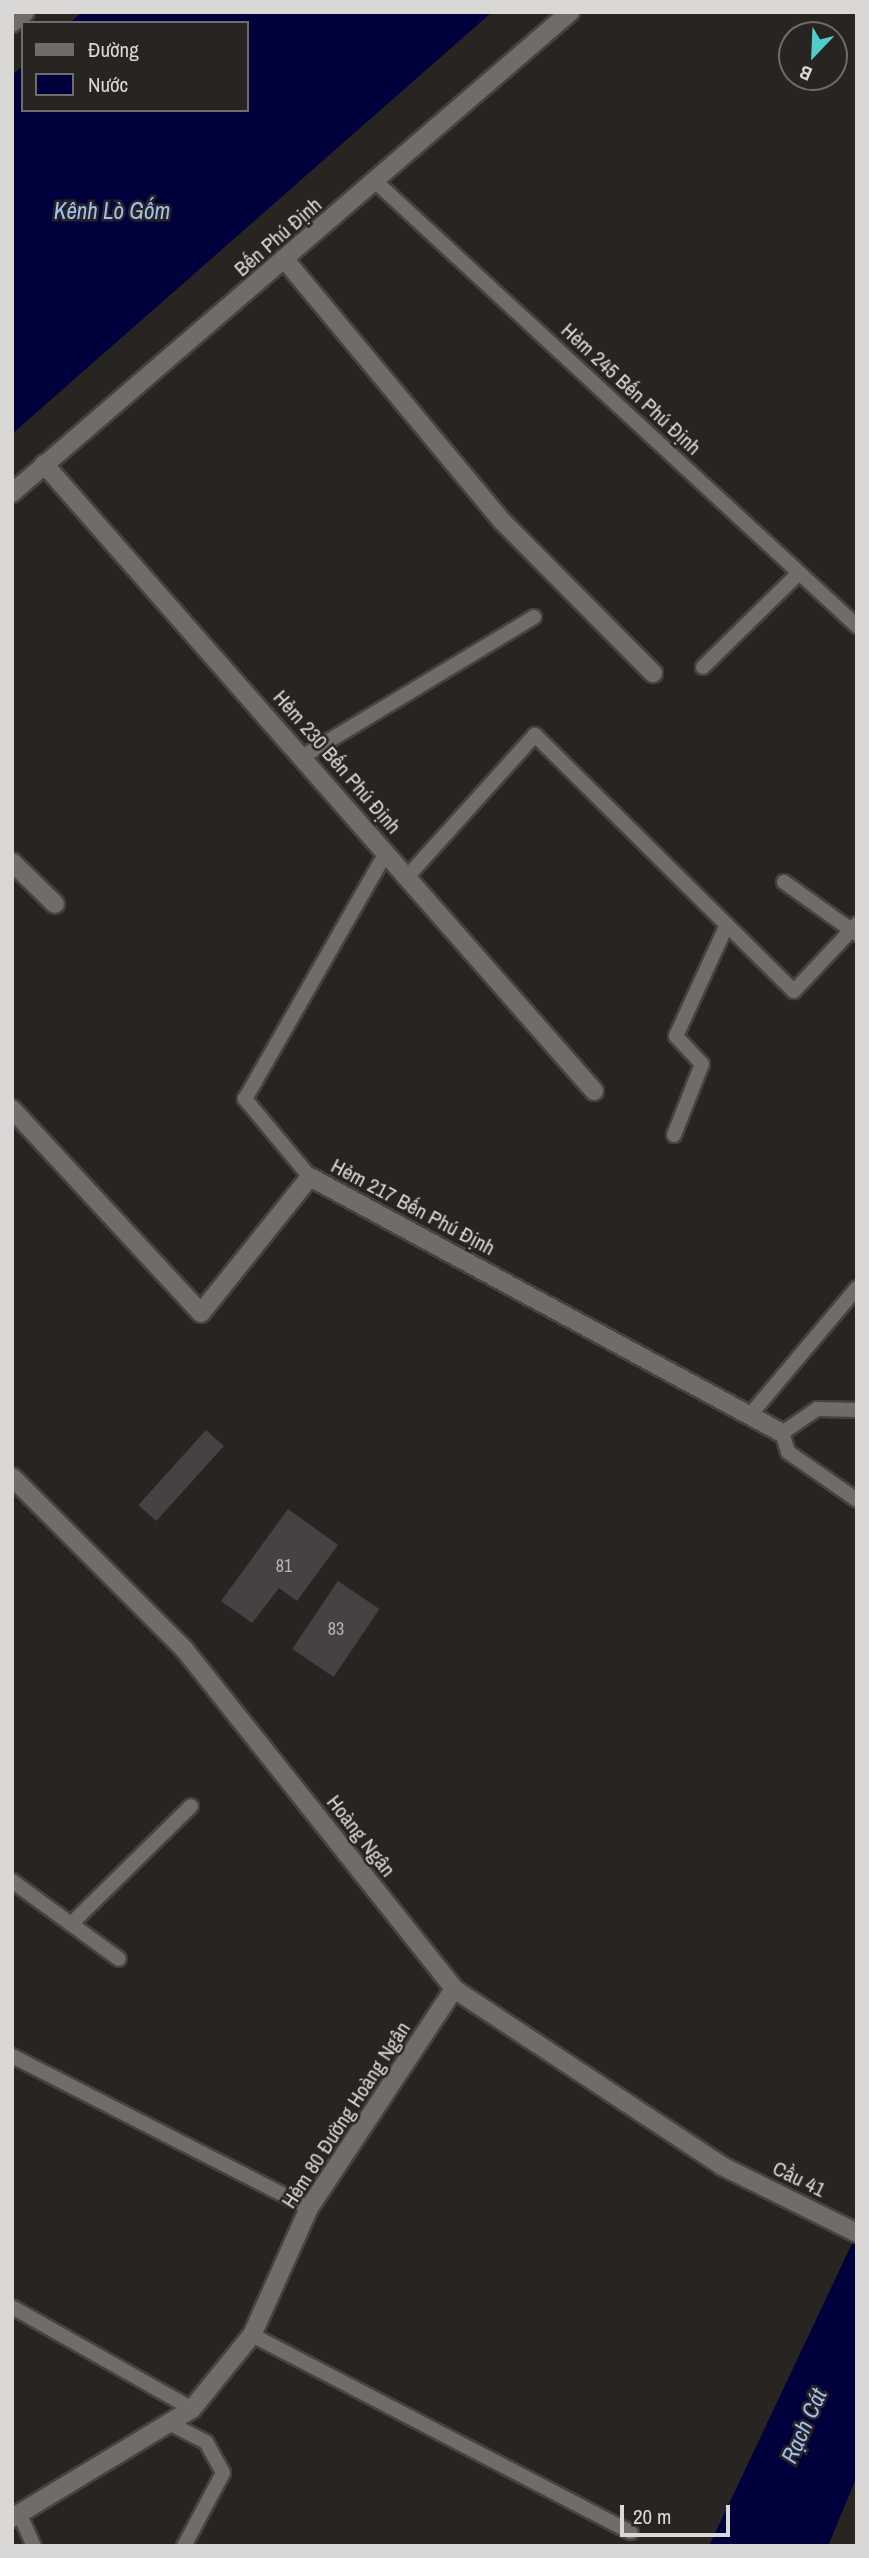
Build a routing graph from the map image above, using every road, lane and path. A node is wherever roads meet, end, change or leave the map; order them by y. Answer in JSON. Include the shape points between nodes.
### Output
{"nodes":[{"id":1,"x":25,"y":12,"type":"edge"},
{"id":2,"x":570,"y":12,"type":"edge"},
{"id":3,"x":12,"y":23,"type":"edge"},
{"id":4,"x":376,"y":182,"type":"junction"},
{"id":5,"x":286,"y":261,"type":"junction"},
{"id":6,"x":44,"y":464,"type":"junction"},
{"id":7,"x":12,"y":494,"type":"edge"},
{"id":8,"x":799,"y":573,"type":"junction"},
{"id":9,"x":534,"y":617,"type":"dead end"},
{"id":10,"x":857,"y":626,"type":"edge"},
{"id":11,"x":703,"y":667,"type":"dead end"},
{"id":12,"x":653,"y":673,"type":"dead end"},
{"id":13,"x":302,"y":757,"type":"junction"},
{"id":14,"x":386,"y":853,"type":"junction"},
{"id":15,"x":12,"y":862,"type":"edge"},
{"id":16,"x":407,"y":877,"type":"junction"},
{"id":17,"x":784,"y":882,"type":"dead end"},
{"id":18,"x":55,"y":904,"type":"dead end"},
{"id":19,"x":726,"y":927,"type":"junction"},
{"id":20,"x":854,"y":930,"type":"edge"},
{"id":21,"x":594,"y":1091,"type":"dead end"},
{"id":22,"x":12,"y":1108,"type":"edge"},
{"id":23,"x":674,"y":1135,"type":"dead end"},
{"id":24,"x":310,"y":1177,"type":"junction"},
{"id":25,"x":857,"y":1288,"type":"edge"},
{"id":26,"x":857,"y":1409,"type":"edge"},
{"id":27,"x":750,"y":1415,"type":"junction"},
{"id":28,"x":782,"y":1433,"type":"junction"},
{"id":29,"x":12,"y":1477,"type":"edge"},
{"id":30,"x":857,"y":1500,"type":"edge"},
{"id":31,"x":191,"y":1806,"type":"dead end"},
{"id":32,"x":12,"y":1881,"type":"edge"},
{"id":33,"x":71,"y":1924,"type":"junction"},
{"id":34,"x":119,"y":1959,"type":"dead end"},
{"id":35,"x":454,"y":1989,"type":"junction"},
{"id":36,"x":12,"y":2056,"type":"edge"},
{"id":37,"x":722,"y":2166,"type":"joint"},
{"id":38,"x":309,"y":2208,"type":"junction"},
{"id":39,"x":857,"y":2233,"type":"edge"},
{"id":40,"x":12,"y":2307,"type":"edge"},
{"id":41,"x":252,"y":2335,"type":"junction"},
{"id":42,"x":191,"y":2409,"type":"junction"},
{"id":43,"x":169,"y":2423,"type":"junction"},
{"id":44,"x":16,"y":2516,"type":"edge"},
{"id":45,"x":631,"y":2532,"type":"dead end"},
{"id":46,"x":34,"y":2546,"type":"edge"},
{"id":47,"x":184,"y":2546,"type":"edge"}],
"edges":[{"from":1,"to":3,"type":"street"},
{"from":2,"to":4,"type":"street","name":"Bến Phú Định"},
{"from":4,"to":5,"type":"street","name":"Bến Phú Định"},
{"from":4,"to":8,"type":"lane","name":"Hẻm 245 Bến Phú Định"},
{"from":5,"to":6,"type":"street","name":"Bến Phú Định"},
{"from":5,"to":12,"type":"street","via":[[503,522]]},
{"from":6,"to":7,"type":"street","name":"Bến Phú Định"},
{"from":6,"to":13,"type":"street","name":"Hẻm 230 Bến Phú Định"},
{"from":8,"to":10,"type":"lane","name":"Hẻm 245 Bến Phú Định"},
{"from":8,"to":11,"type":"lane"},
{"from":9,"to":13,"type":"lane"},
{"from":13,"to":14,"type":"street","name":"Hẻm 230 Bến Phú Định"},
{"from":14,"to":16,"type":"street","name":"Hẻm 230 Bến Phú Định"},
{"from":14,"to":24,"type":"lane","via":[[245,1099]]},
{"from":15,"to":18,"type":"street"},
{"from":16,"to":19,"type":"lane","via":[[535,735]]},
{"from":16,"to":21,"type":"street","name":"Hẻm 230 Bến Phú Định"},
{"from":17,"to":20,"type":"lane"},
{"from":19,"to":20,"type":"lane","via":[[794,991]]},
{"from":19,"to":23,"type":"lane","via":[[676,1036],[702,1064]]},
{"from":22,"to":24,"type":"street","name":"Hẻm 217 Bến Phú Định","via":[[201,1313]]},
{"from":24,"to":27,"type":"street","name":"Hẻm 217 Bến Phú Định"},
{"from":25,"to":27,"type":"lane"},
{"from":26,"to":28,"type":"lane","via":[[817,1409]]},
{"from":27,"to":28,"type":"street","name":"Hẻm 217 Bến Phú Định"},
{"from":28,"to":30,"type":"lane","via":[[788,1452]]},
{"from":29,"to":35,"type":"street","name":"Hoàng Ngân","via":[[184,1649]]},
{"from":31,"to":33,"type":"lane"},
{"from":32,"to":33,"type":"lane"},
{"from":33,"to":34,"type":"lane"},
{"from":35,"to":37,"type":"street","name":"Hoàng Ngân"},
{"from":35,"to":38,"type":"street","name":"Hẻm 80 Đường Hoàng Ngân"},
{"from":36,"to":38,"type":"lane"},
{"from":37,"to":39,"type":"street","name":"Cầu 41"},
{"from":38,"to":41,"type":"street","name":"Hẻm 80 Đường Hoàng Ngân"},
{"from":40,"to":42,"type":"lane"},
{"from":41,"to":42,"type":"street","name":"Hẻm 80 Đường Hoàng Ngân"},
{"from":41,"to":45,"type":"lane"},
{"from":42,"to":43,"type":"street","name":"Hẻm 80 Đường Hoàng Ngân"},
{"from":43,"to":44,"type":"street","name":"Hẻm 80 Đường Hoàng Ngân"},
{"from":43,"to":47,"type":"lane","via":[[206,2442],[223,2473]]},
{"from":44,"to":46,"type":"lane"}]}
